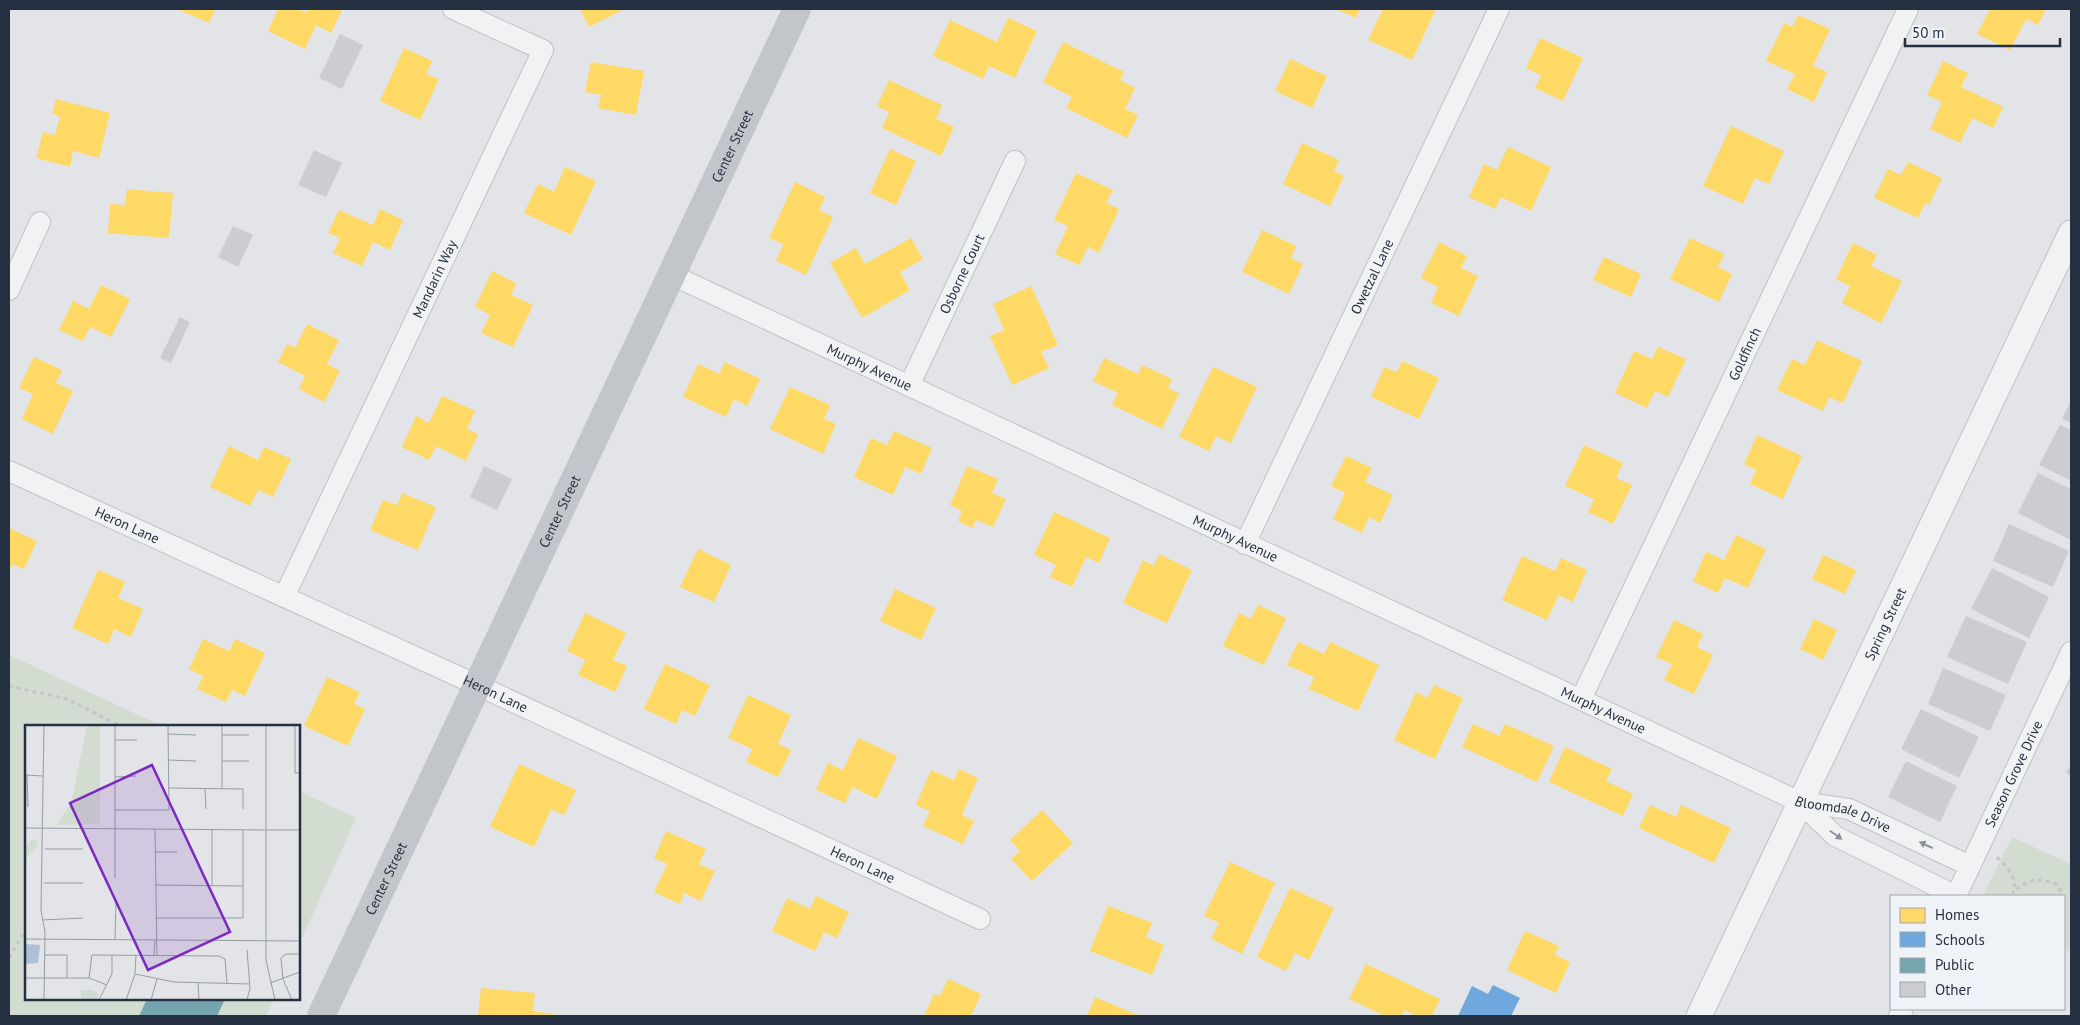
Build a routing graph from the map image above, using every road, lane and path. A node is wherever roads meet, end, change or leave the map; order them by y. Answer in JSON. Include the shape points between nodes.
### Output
{"nodes":[{"id":1,"x":453,"y":9,"type":"edge"},
{"id":2,"x":797,"y":9,"type":"edge"},
{"id":3,"x":1499,"y":9,"type":"edge"},
{"id":4,"x":1908,"y":9,"type":"edge"},
{"id":5,"x":1015,"y":161,"type":"dead end"},
{"id":6,"x":40,"y":222,"type":"dead end"},
{"id":7,"x":2071,"y":233,"type":"edge"},
{"id":8,"x":672,"y":275,"type":"junction"},
{"id":9,"x":9,"y":290,"type":"edge"},
{"id":10,"x":909,"y":386,"type":"junction"},
{"id":11,"x":9,"y":471,"type":"edge"},
{"id":12,"x":1245,"y":544,"type":"junction"},
{"id":13,"x":284,"y":597,"type":"junction"},
{"id":14,"x":2071,"y":652,"type":"edge"},
{"id":15,"x":477,"y":685,"type":"junction"},
{"id":16,"x":9,"y":686,"type":"edge"},
{"id":17,"x":1581,"y":699,"type":"junction"},
{"id":18,"x":118,"y":725,"type":"edge"},
{"id":19,"x":1800,"y":802,"type":"junction"},
{"id":20,"x":1974,"y":857,"type":"junction"},
{"id":21,"x":2016,"y":889,"type":"junction"},
{"id":22,"x":1954,"y":895,"type":"edge"},
{"id":23,"x":1956,"y":895,"type":"edge"},
{"id":24,"x":2013,"y":895,"type":"edge"},
{"id":25,"x":2062,"y":895,"type":"edge"},
{"id":26,"x":980,"y":919,"type":"dead end"},
{"id":27,"x":25,"y":931,"type":"edge"},
{"id":28,"x":9,"y":958,"type":"edge"},
{"id":29,"x":320,"y":1016,"type":"edge"},
{"id":30,"x":1699,"y":1016,"type":"edge"}],
"edges":[{"from":1,"to":13,"type":"street","name":"Mandarin Way","via":[[544,50]]},
{"from":2,"to":8,"type":"main road","name":"Center Street"},
{"from":3,"to":12,"type":"street","name":"Owetzal Lane"},
{"from":4,"to":17,"type":"street","name":"Goldfinch"},
{"from":5,"to":10,"type":"street","name":"Osborne Court"},
{"from":6,"to":9,"type":"street"},
{"from":7,"to":19,"type":"street","name":"Spring Street"},
{"from":8,"to":10,"type":"street","name":"Murphy Avenue"},
{"from":8,"to":15,"type":"main road","name":"Center Street"},
{"from":10,"to":12,"type":"street","name":"Murphy Avenue"},
{"from":11,"to":13,"type":"street","name":"Heron Lane"},
{"from":12,"to":17,"type":"street","name":"Murphy Avenue"},
{"from":13,"to":15,"type":"street","name":"Heron Lane"},
{"from":14,"to":20,"type":"street","name":"Season Grove Drive"},
{"from":15,"to":26,"type":"street","name":"Heron Lane"},
{"from":15,"to":29,"type":"main road","name":"Center Street"},
{"from":16,"to":18,"type":"path","via":[[67,699]]},
{"from":17,"to":19,"type":"street","name":"Murphy Avenue"},
{"from":20,"to":19,"type":"street","name":"Bloomdale Drive","one_way":true,"via":[[1849,809]]},
{"from":19,"to":22,"type":"street","name":"Bloomdale Drive","one_way":true,"via":[[1835,836]]},
{"from":19,"to":30,"type":"street","name":"Spring Street"},
{"from":20,"to":21,"type":"path","via":[[1998,857],[2012,873]]},
{"from":20,"to":23,"type":"street","name":"Season Grove Drive"},
{"from":21,"to":24,"type":"path"},
{"from":21,"to":25,"type":"path","via":[[2026,882],[2040,879],[2057,884]]},
{"from":27,"to":28,"type":"path"}]}
